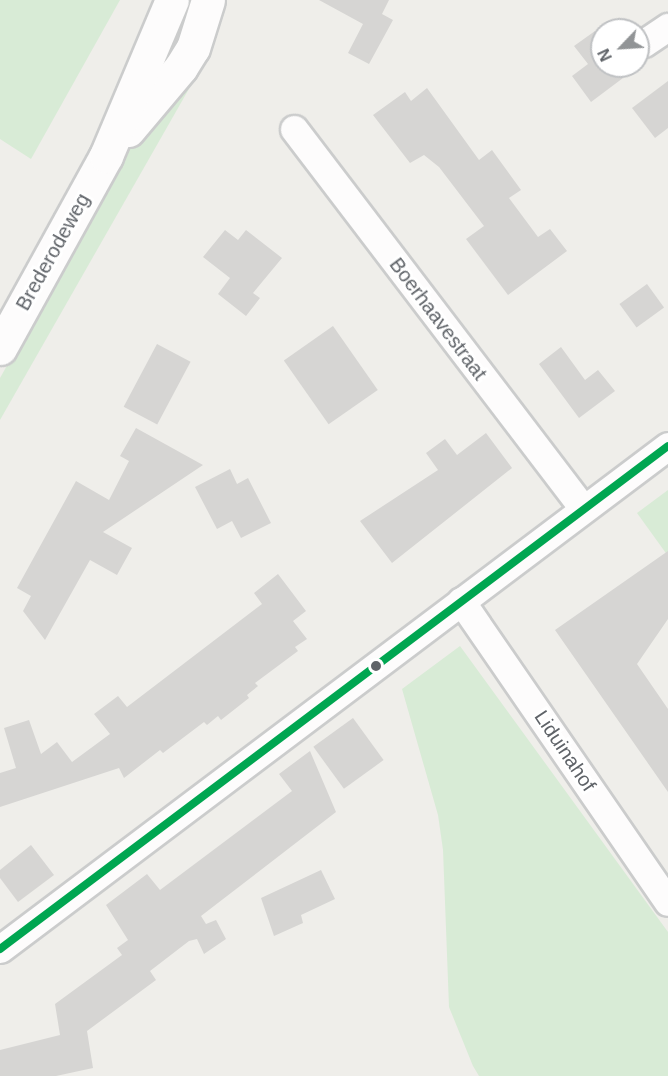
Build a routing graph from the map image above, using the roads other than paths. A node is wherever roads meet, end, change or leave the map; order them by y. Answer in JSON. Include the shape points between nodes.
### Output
{"nodes":[{"id":1,"x":172,"y":0,"type":"edge"},
{"id":2,"x":208,"y":0,"type":"edge"},
{"id":3,"x":668,"y":27,"type":"edge"},
{"id":4,"x":650,"y":39,"type":"edge"},
{"id":5,"x":294,"y":129,"type":"dead end"},
{"id":6,"x":106,"y":156,"type":"junction"},
{"id":7,"x":0,"y":348,"type":"edge"},
{"id":8,"x":665,"y":455,"type":"edge"},
{"id":9,"x":583,"y":509,"type":"junction"},
{"id":10,"x":461,"y":601,"type":"junction"},
{"id":11,"x":668,"y":902,"type":"edge"},
{"id":12,"x":0,"y":949,"type":"edge"}],
"edges":[{"from":1,"to":6,"type":"main road","name":"Brederodeweg"},
{"from":2,"to":6,"type":"main road","name":"Brederodeweg","via":[[193,48],[181,67]]},
{"from":3,"to":4,"type":"street"},
{"from":5,"to":9,"type":"street","name":"Boerhaavestraat"},
{"from":6,"to":7,"type":"main road","name":"Brederodeweg"},
{"from":8,"to":9,"type":"street"},
{"from":9,"to":10,"type":"street"},
{"from":10,"to":11,"type":"street","name":"Liduinahof"},
{"from":10,"to":12,"type":"street"}]}
